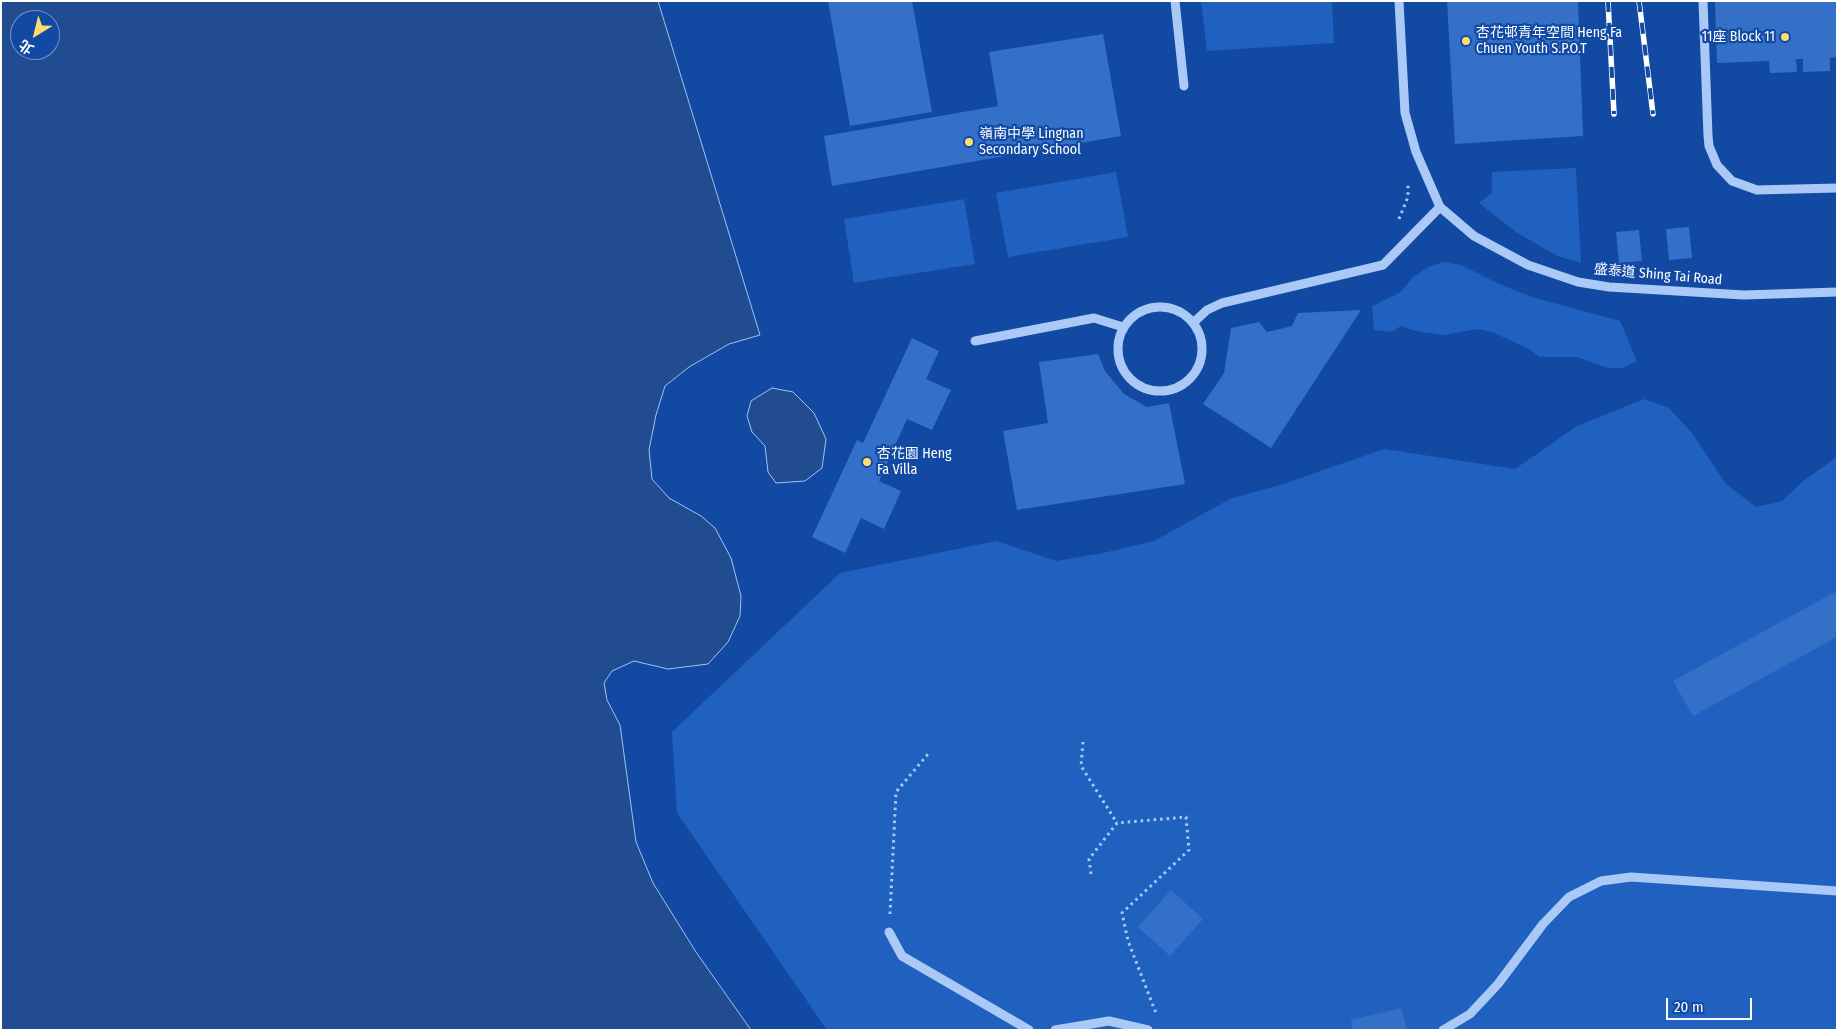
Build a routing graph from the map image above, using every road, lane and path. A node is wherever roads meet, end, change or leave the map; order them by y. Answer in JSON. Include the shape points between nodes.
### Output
{"nodes":[{"id":1,"x":1175,"y":1,"type":"edge"},
{"id":2,"x":1399,"y":1,"type":"edge"},
{"id":3,"x":1703,"y":1,"type":"edge"},
{"id":4,"x":1184,"y":86,"type":"dead end"},
{"id":5,"x":1408,"y":177,"type":"dead end"},
{"id":6,"x":1837,"y":188,"type":"edge"},
{"id":7,"x":1440,"y":207,"type":"junction"},
{"id":8,"x":1397,"y":223,"type":"dead end"},
{"id":9,"x":1837,"y":292,"type":"edge"},
{"id":10,"x":1193,"y":323,"type":"junction"},
{"id":11,"x":1123,"y":328,"type":"junction"},
{"id":12,"x":975,"y":341,"type":"dead end"},
{"id":13,"x":1083,"y":742,"type":"dead end"},
{"id":14,"x":928,"y":754,"type":"dead end"},
{"id":15,"x":1117,"y":823,"type":"junction"},
{"id":16,"x":1091,"y":874,"type":"dead end"},
{"id":17,"x":1837,"y":891,"type":"edge"},
{"id":18,"x":889,"y":932,"type":"joint"},
{"id":19,"x":1159,"y":1021,"type":"dead end"},
{"id":20,"x":1028,"y":1030,"type":"edge"},
{"id":21,"x":1055,"y":1030,"type":"edge"},
{"id":22,"x":1148,"y":1030,"type":"edge"},
{"id":23,"x":1443,"y":1030,"type":"edge"}],
"edges":[{"from":1,"to":4,"type":"street"},
{"from":2,"to":7,"type":"street","name":"盛泰道 Shing Tai Road","via":[[1405,113],[1416,152]]},
{"from":3,"to":6,"type":"street","via":[[1708,136],[1717,165],[1732,181],[1757,190]]},
{"from":5,"to":8,"type":"path","via":[[1408,197]]},
{"from":7,"to":9,"type":"street","name":"盛泰道 Shing Tai Road","via":[[1474,236],[1501,251],[1528,265],[1578,282],[1686,293]]},
{"from":7,"to":10,"type":"street","via":[[1382,265],[1222,302]]},
{"from":10,"to":11,"type":"street","via":[[1171,308],[1157,306],[1132,317]]},
{"from":10,"to":11,"type":"street","via":[[1200,336],[1202,350],[1199,363],[1192,376],[1169,390],[1155,391],[1130,379],[1118,354],[1118,340]]},
{"from":11,"to":12,"type":"street","via":[[1094,318]]},
{"from":13,"to":15,"type":"path","via":[[1081,766]]},
{"from":14,"to":18,"type":"path","via":[[896,792]]},
{"from":15,"to":16,"type":"path","via":[[1089,859]]},
{"from":15,"to":19,"type":"path","via":[[1186,817],[1189,850],[1122,913],[1128,940]]},
{"from":17,"to":23,"type":"street","via":[[1631,877],[1602,881],[1570,897],[1543,924],[1498,984],[1470,1014]]},
{"from":18,"to":20,"type":"street","via":[[902,956]]},
{"from":21,"to":22,"type":"street","via":[[1109,1021]]}]}
